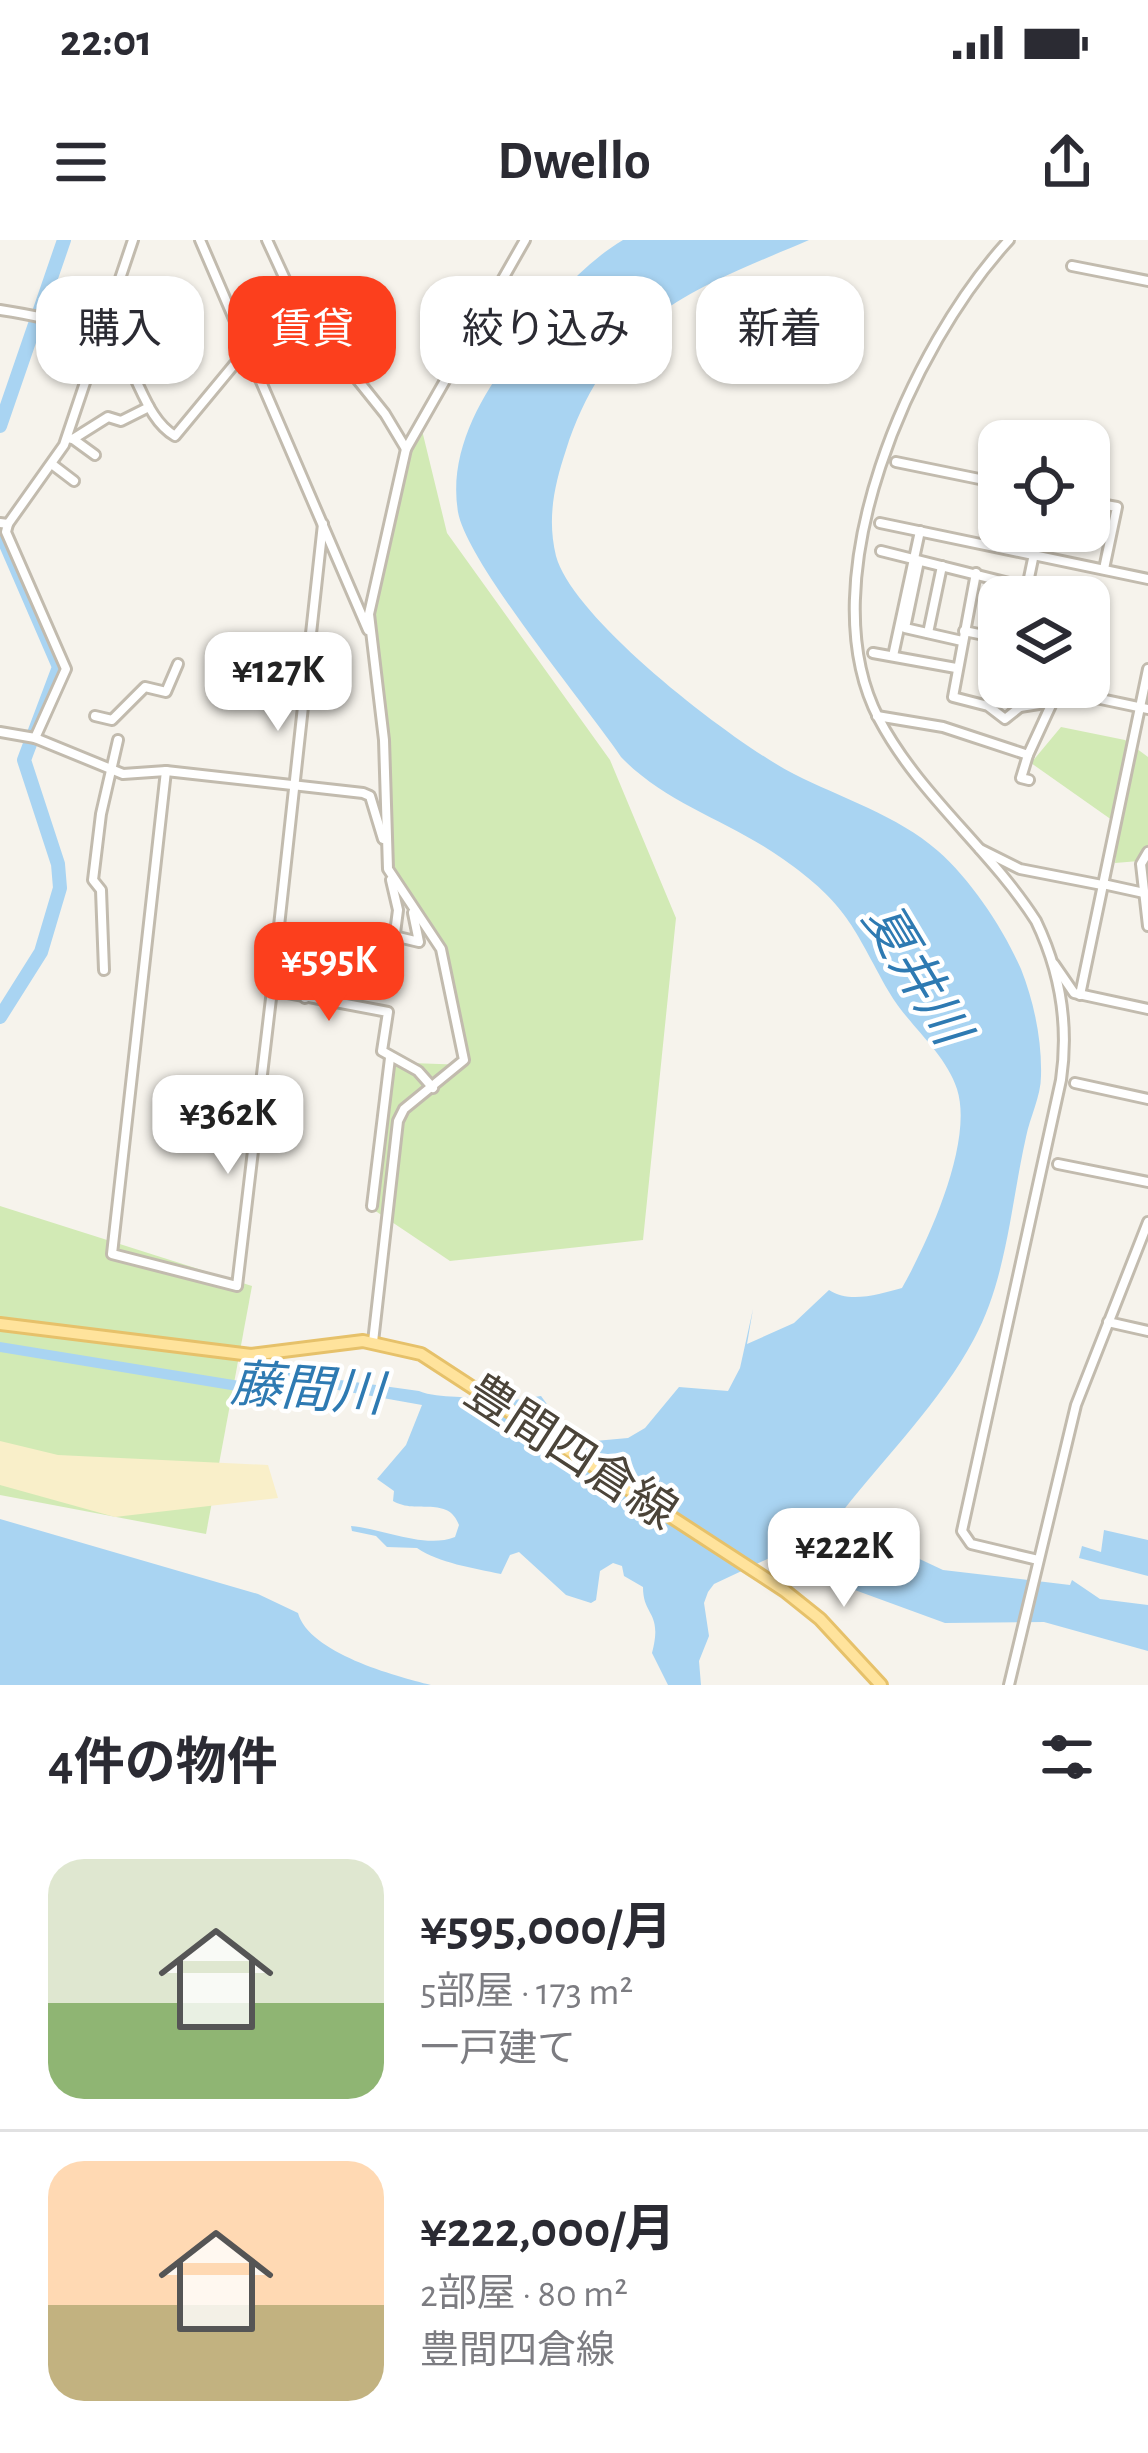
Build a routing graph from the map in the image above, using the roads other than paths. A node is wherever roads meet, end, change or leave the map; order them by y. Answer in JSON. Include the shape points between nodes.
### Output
{"nodes":[{"id":1,"x":133,"y":240,"type":"edge"},
{"id":2,"x":200,"y":240,"type":"edge"},
{"id":3,"x":267,"y":240,"type":"edge"},
{"id":4,"x":525,"y":240,"type":"edge"},
{"id":5,"x":1009,"y":240,"type":"edge"},
{"id":6,"x":1072,"y":266,"type":"dead end"},
{"id":7,"x":120,"y":276,"type":"edge"},
{"id":8,"x":285,"y":276,"type":"edge"},
{"id":9,"x":1148,"y":281,"type":"edge"},
{"id":10,"x":228,"y":306,"type":"edge"},
{"id":11,"x":0,"y":310,"type":"edge"},
{"id":12,"x":36,"y":316,"type":"edge"},
{"id":13,"x":228,"y":373,"type":"edge"},
{"id":14,"x":85,"y":384,"type":"edge"},
{"id":15,"x":138,"y":384,"type":"edge"},
{"id":16,"x":262,"y":384,"type":"edge"},
{"id":17,"x":360,"y":384,"type":"edge"},
{"id":18,"x":149,"y":406,"type":"junction"},
{"id":19,"x":70,"y":438,"type":"junction"},
{"id":20,"x":406,"y":449,"type":"junction"},
{"id":21,"x":95,"y":455,"type":"dead end"},
{"id":22,"x":896,"y":462,"type":"dead end"},
{"id":23,"x":53,"y":465,"type":"junction"},
{"id":24,"x":978,"y":479,"type":"edge"},
{"id":25,"x":74,"y":481,"type":"dead end"},
{"id":26,"x":1110,"y":506,"type":"edge"},
{"id":27,"x":880,"y":523,"type":"dead end"},
{"id":28,"x":4,"y":524,"type":"edge"},
{"id":29,"x":323,"y":524,"type":"junction"},
{"id":30,"x":920,"y":531,"type":"junction"},
{"id":31,"x":1110,"y":541,"type":"edge"},
{"id":32,"x":881,"y":551,"type":"dead end"},
{"id":33,"x":1108,"y":552,"type":"edge"},
{"id":34,"x":1034,"y":554,"type":"junction"},
{"id":35,"x":916,"y":560,"type":"junction"},
{"id":36,"x":942,"y":566,"type":"junction"},
{"id":37,"x":1104,"y":569,"type":"junction"},
{"id":38,"x":976,"y":573,"type":"junction"},
{"id":39,"x":990,"y":576,"type":"edge"},
{"id":40,"x":1030,"y":576,"type":"edge"},
{"id":41,"x":1148,"y":579,"type":"edge"},
{"id":42,"x":369,"y":633,"type":"junction"},
{"id":43,"x":928,"y":634,"type":"junction"},
{"id":44,"x":963,"y":636,"type":"junction"},
{"id":45,"x":978,"y":637,"type":"edge"},
{"id":46,"x":874,"y":653,"type":"dead end"},
{"id":47,"x":893,"y":656,"type":"junction"},
{"id":48,"x":178,"y":664,"type":"dead end"},
{"id":49,"x":956,"y":668,"type":"junction"},
{"id":50,"x":1148,"y":669,"type":"edge"},
{"id":51,"x":1110,"y":701,"type":"edge"},
{"id":52,"x":978,"y":704,"type":"edge"},
{"id":53,"x":991,"y":708,"type":"edge"},
{"id":54,"x":1019,"y":708,"type":"edge"},
{"id":55,"x":1043,"y":708,"type":"edge"},
{"id":56,"x":1144,"y":708,"type":"edge"},
{"id":57,"x":95,"y":716,"type":"dead end"},
{"id":58,"x":877,"y":716,"type":"junction"},
{"id":59,"x":0,"y":732,"type":"edge"},
{"id":60,"x":30,"y":737,"type":"junction"},
{"id":61,"x":118,"y":740,"type":"dead end"},
{"id":62,"x":1028,"y":754,"type":"junction"},
{"id":63,"x":109,"y":771,"type":"junction"},
{"id":64,"x":166,"y":771,"type":"junction"},
{"id":65,"x":1029,"y":780,"type":"dead end"},
{"id":66,"x":294,"y":784,"type":"junction"},
{"id":67,"x":386,"y":844,"type":"junction"},
{"id":68,"x":979,"y":849,"type":"junction"},
{"id":69,"x":1148,"y":852,"type":"edge"},
{"id":70,"x":391,"y":880,"type":"junction"},
{"id":71,"x":1102,"y":885,"type":"junction"},
{"id":72,"x":1144,"y":893,"type":"junction"},
{"id":73,"x":413,"y":912,"type":"junction"},
{"id":74,"x":1148,"y":926,"type":"edge"},
{"id":75,"x":392,"y":936,"type":"junction"},
{"id":76,"x":363,"y":961,"type":"dead end"},
{"id":77,"x":1052,"y":962,"type":"junction"},
{"id":78,"x":273,"y":969,"type":"junction"},
{"id":79,"x":104,"y":970,"type":"dead end"},
{"id":80,"x":387,"y":980,"type":"dead end"},
{"id":81,"x":356,"y":981,"type":"dead end"},
{"id":82,"x":272,"y":990,"type":"junction"},
{"id":83,"x":1080,"y":995,"type":"junction"},
{"id":84,"x":305,"y":998,"type":"junction"},
{"id":85,"x":335,"y":1002,"type":"junction"},
{"id":86,"x":1148,"y":1009,"type":"edge"},
{"id":87,"x":390,"y":1058,"type":"junction"},
{"id":88,"x":1075,"y":1083,"type":"dead end"},
{"id":89,"x":433,"y":1088,"type":"junction"},
{"id":90,"x":1148,"y":1097,"type":"edge"},
{"id":91,"x":1058,"y":1164,"type":"dead end"},
{"id":92,"x":1148,"y":1182,"type":"edge"},
{"id":93,"x":372,"y":1206,"type":"dead end"},
{"id":94,"x":1148,"y":1222,"type":"edge"},
{"id":95,"x":1108,"y":1322,"type":"junction"},
{"id":96,"x":0,"y":1324,"type":"edge"},
{"id":97,"x":1148,"y":1330,"type":"edge"},
{"id":98,"x":373,"y":1342,"type":"junction"},
{"id":99,"x":1037,"y":1566,"type":"junction"},
{"id":100,"x":881,"y":1685,"type":"edge"},
{"id":101,"x":1010,"y":1685,"type":"edge"}],
"edges":[{"from":1,"to":7,"type":"street"},
{"from":2,"to":10,"type":"street"},
{"from":3,"to":8,"type":"street"},
{"from":4,"to":20,"type":"street"},
{"from":5,"to":58,"type":"street","via":[[936,335],[872,494],[856,643]]},
{"from":6,"to":9,"type":"street"},
{"from":11,"to":12,"type":"street"},
{"from":13,"to":18,"type":"street","via":[[175,436]]},
{"from":14,"to":19,"type":"street"},
{"from":15,"to":18,"type":"street"},
{"from":16,"to":29,"type":"street"},
{"from":17,"to":20,"type":"street"},
{"from":18,"to":19,"type":"street"},
{"from":19,"to":21,"type":"street"},
{"from":19,"to":23,"type":"street"},
{"from":20,"to":42,"type":"street"},
{"from":22,"to":24,"type":"street"},
{"from":23,"to":25,"type":"street"},
{"from":23,"to":28,"type":"street"},
{"from":26,"to":31,"type":"street","via":[[1117,508]]},
{"from":27,"to":30,"type":"street"},
{"from":28,"to":60,"type":"street","via":[[66,669]]},
{"from":29,"to":42,"type":"street"},
{"from":29,"to":66,"type":"street"},
{"from":30,"to":34,"type":"street"},
{"from":30,"to":35,"type":"street"},
{"from":32,"to":35,"type":"street"},
{"from":33,"to":37,"type":"street"},
{"from":34,"to":37,"type":"street"},
{"from":34,"to":40,"type":"street"},
{"from":35,"to":36,"type":"street"},
{"from":35,"to":43,"type":"street","via":[[905,628]]},
{"from":35,"to":47,"type":"street"},
{"from":36,"to":38,"type":"street"},
{"from":36,"to":43,"type":"street"},
{"from":37,"to":41,"type":"street"},
{"from":38,"to":39,"type":"street"},
{"from":38,"to":44,"type":"street"},
{"from":42,"to":67,"type":"street","via":[[384,740]]},
{"from":43,"to":44,"type":"street"},
{"from":44,"to":45,"type":"street"},
{"from":44,"to":49,"type":"street"},
{"from":46,"to":47,"type":"street"},
{"from":47,"to":49,"type":"street"},
{"from":48,"to":57,"type":"street","via":[[166,692],[143,688],[116,722]]},
{"from":49,"to":52,"type":"street","via":[[952,697]]},
{"from":50,"to":56,"type":"street"},
{"from":51,"to":56,"type":"street"},
{"from":53,"to":54,"type":"street","via":[[1005,719]]},
{"from":55,"to":62,"type":"street"},
{"from":56,"to":71,"type":"street"},
{"from":58,"to":62,"type":"street"},
{"from":58,"to":68,"type":"street"},
{"from":59,"to":60,"type":"street"},
{"from":60,"to":63,"type":"street"},
{"from":61,"to":63,"type":"street"},
{"from":62,"to":65,"type":"street","via":[[1021,778]]},
{"from":63,"to":64,"type":"street"},
{"from":63,"to":79,"type":"street","via":[[93,880],[101,890]]},
{"from":64,"to":66,"type":"street"},
{"from":64,"to":82,"type":"street","via":[[112,1255],[237,1286]]},
{"from":66,"to":67,"type":"street","via":[[368,794]]},
{"from":66,"to":78,"type":"street"},
{"from":67,"to":70,"type":"street"},
{"from":68,"to":71,"type":"street","via":[[1020,869]]},
{"from":68,"to":77,"type":"street","via":[[1018,892]]},
{"from":69,"to":72,"type":"street"},
{"from":70,"to":73,"type":"street"},
{"from":70,"to":75,"type":"street","via":[[398,910]]},
{"from":71,"to":72,"type":"street"},
{"from":71,"to":83,"type":"street"},
{"from":72,"to":74,"type":"street"},
{"from":73,"to":75,"type":"street","via":[[419,942]]},
{"from":73,"to":89,"type":"street","via":[[441,950],[464,1060]]},
{"from":75,"to":76,"type":"street","via":[[360,943]]},
{"from":75,"to":80,"type":"street"},
{"from":77,"to":83,"type":"street"},
{"from":77,"to":99,"type":"street","via":[[1066,1034],[1061,1080],[962,1531],[971,1544]]},
{"from":78,"to":82,"type":"street"},
{"from":78,"to":84,"type":"street","via":[[308,971]]},
{"from":81,"to":85,"type":"street"},
{"from":82,"to":84,"type":"street"},
{"from":83,"to":86,"type":"street"},
{"from":84,"to":85,"type":"street"},
{"from":85,"to":87,"type":"street","via":[[388,1012],[382,1052]]},
{"from":87,"to":89,"type":"street"},
{"from":87,"to":93,"type":"street"},
{"from":88,"to":90,"type":"street"},
{"from":89,"to":98,"type":"street","via":[[398,1121]]},
{"from":91,"to":92,"type":"street"},
{"from":94,"to":95,"type":"street"},
{"from":95,"to":97,"type":"street"},
{"from":95,"to":99,"type":"street","via":[[1076,1405]]},
{"from":96,"to":98,"type":"main road","name":"豊間四倉線","via":[[251,1355]]},
{"from":98,"to":100,"type":"main road","name":"豊間四倉線","via":[[421,1354],[471,1384],[770,1581],[820,1619]]},
{"from":99,"to":101,"type":"street"}]}
